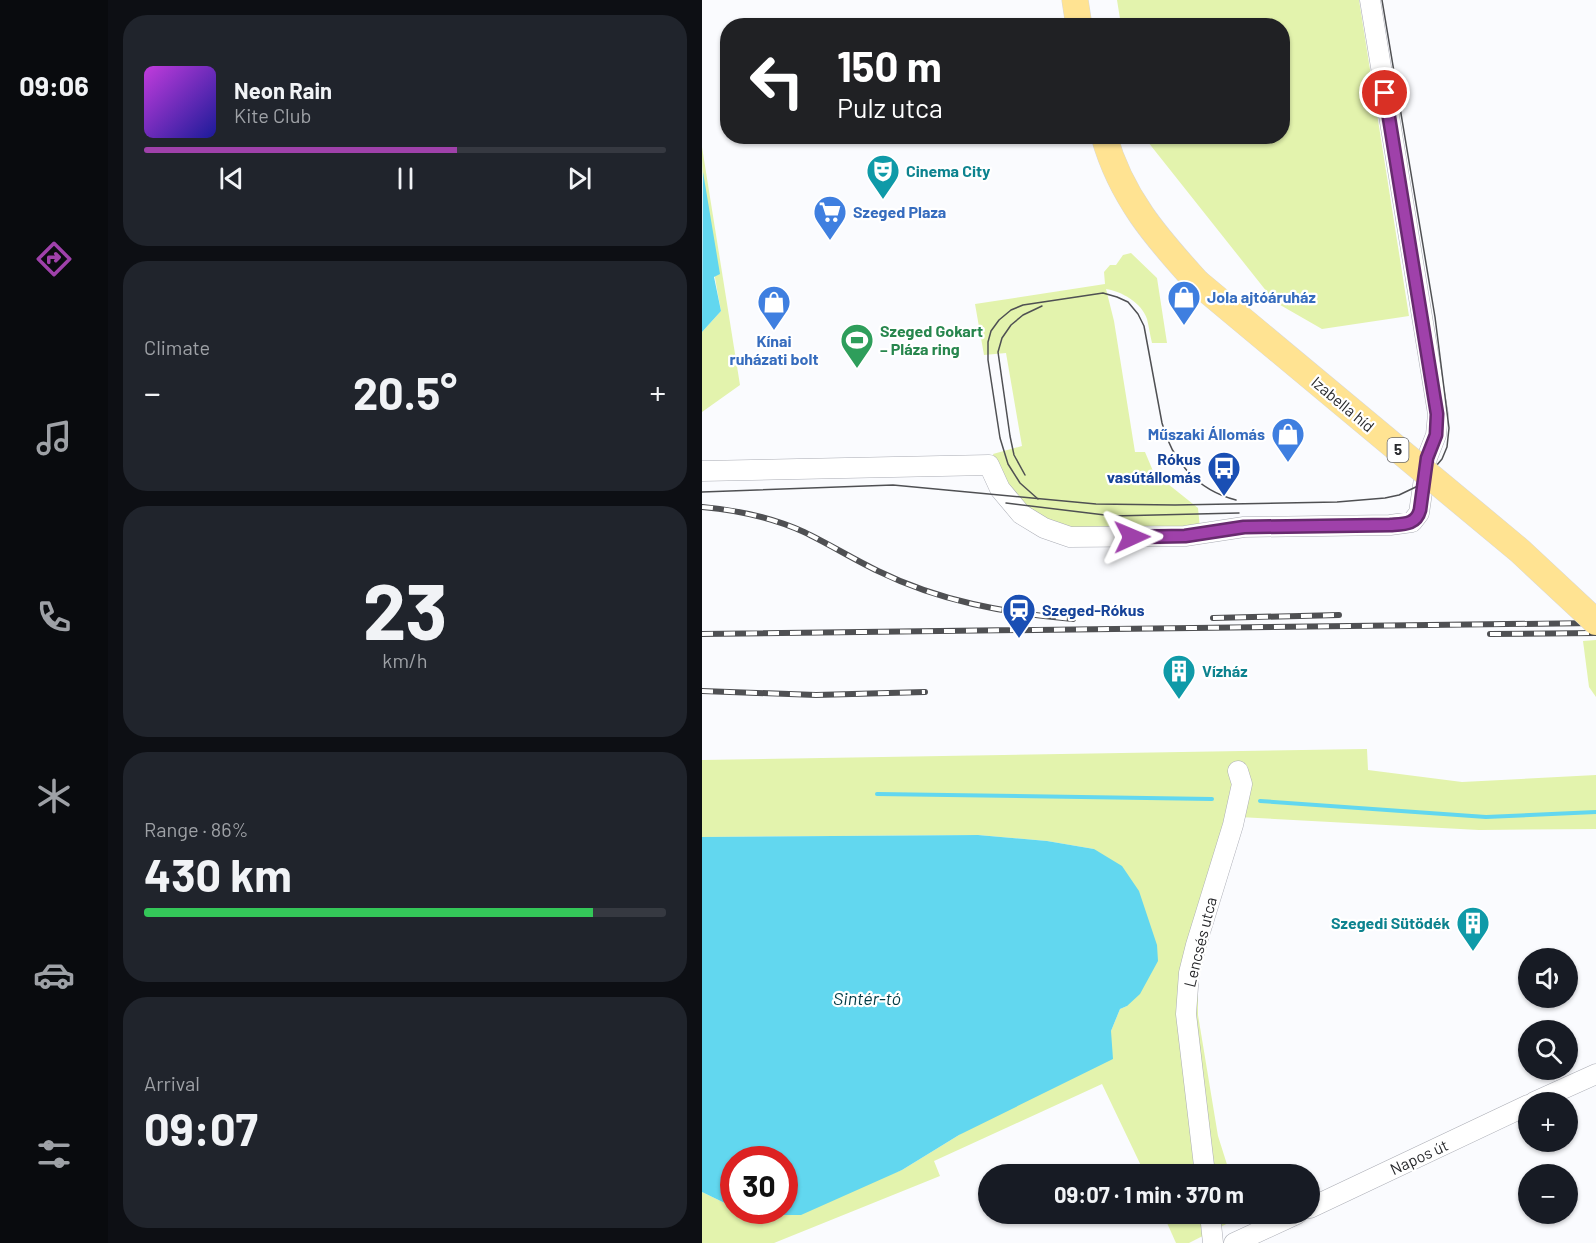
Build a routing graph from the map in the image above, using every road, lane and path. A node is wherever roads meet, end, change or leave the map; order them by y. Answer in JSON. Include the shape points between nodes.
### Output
{"nodes":[{"id":1,"x":1074,"y":0,"type":"edge"},
{"id":2,"x":1370,"y":0,"type":"edge"},
{"id":3,"x":1077,"y":18,"type":"edge"},
{"id":4,"x":1107,"y":144,"type":"edge"},
{"id":5,"x":702,"y":471,"type":"edge"},
{"id":6,"x":1596,"y":622,"type":"edge"},
{"id":7,"x":1240,"y":778,"type":"dead end"},
{"id":8,"x":1596,"y":1074,"type":"edge"},
{"id":9,"x":1556,"y":1092,"type":"edge"},
{"id":10,"x":1518,"y":1110,"type":"edge"},
{"id":11,"x":1204,"y":1164,"type":"edge"},
{"id":12,"x":1320,"y":1203,"type":"edge"},
{"id":13,"x":1211,"y":1224,"type":"edge"},
{"id":14,"x":1275,"y":1224,"type":"edge"},
{"id":15,"x":1214,"y":1243,"type":"edge"},
{"id":16,"x":1234,"y":1243,"type":"edge"}],
"edges":[{"from":1,"to":3,"type":"main road"},
{"from":2,"to":5,"type":"street","via":[[1437,414],[1418,517],[1407,524],[1244,527],[1185,536],[1081,538],[1044,528],[1021,514],[1000,489],[989,465]]},
{"from":4,"to":6,"type":"main road","name":"Izabella híd","number":"5","bridge":true,"via":[[1138,213],[1197,282],[1520,551]]},
{"from":7,"to":11,"type":"street","name":"Lencsés utca","via":[[1233,825],[1189,973],[1186,1014]]},
{"from":8,"to":9,"type":"street"},
{"from":10,"to":12,"type":"street","name":"Napos út"},
{"from":13,"to":15,"type":"street"},
{"from":14,"to":16,"type":"street"}]}
